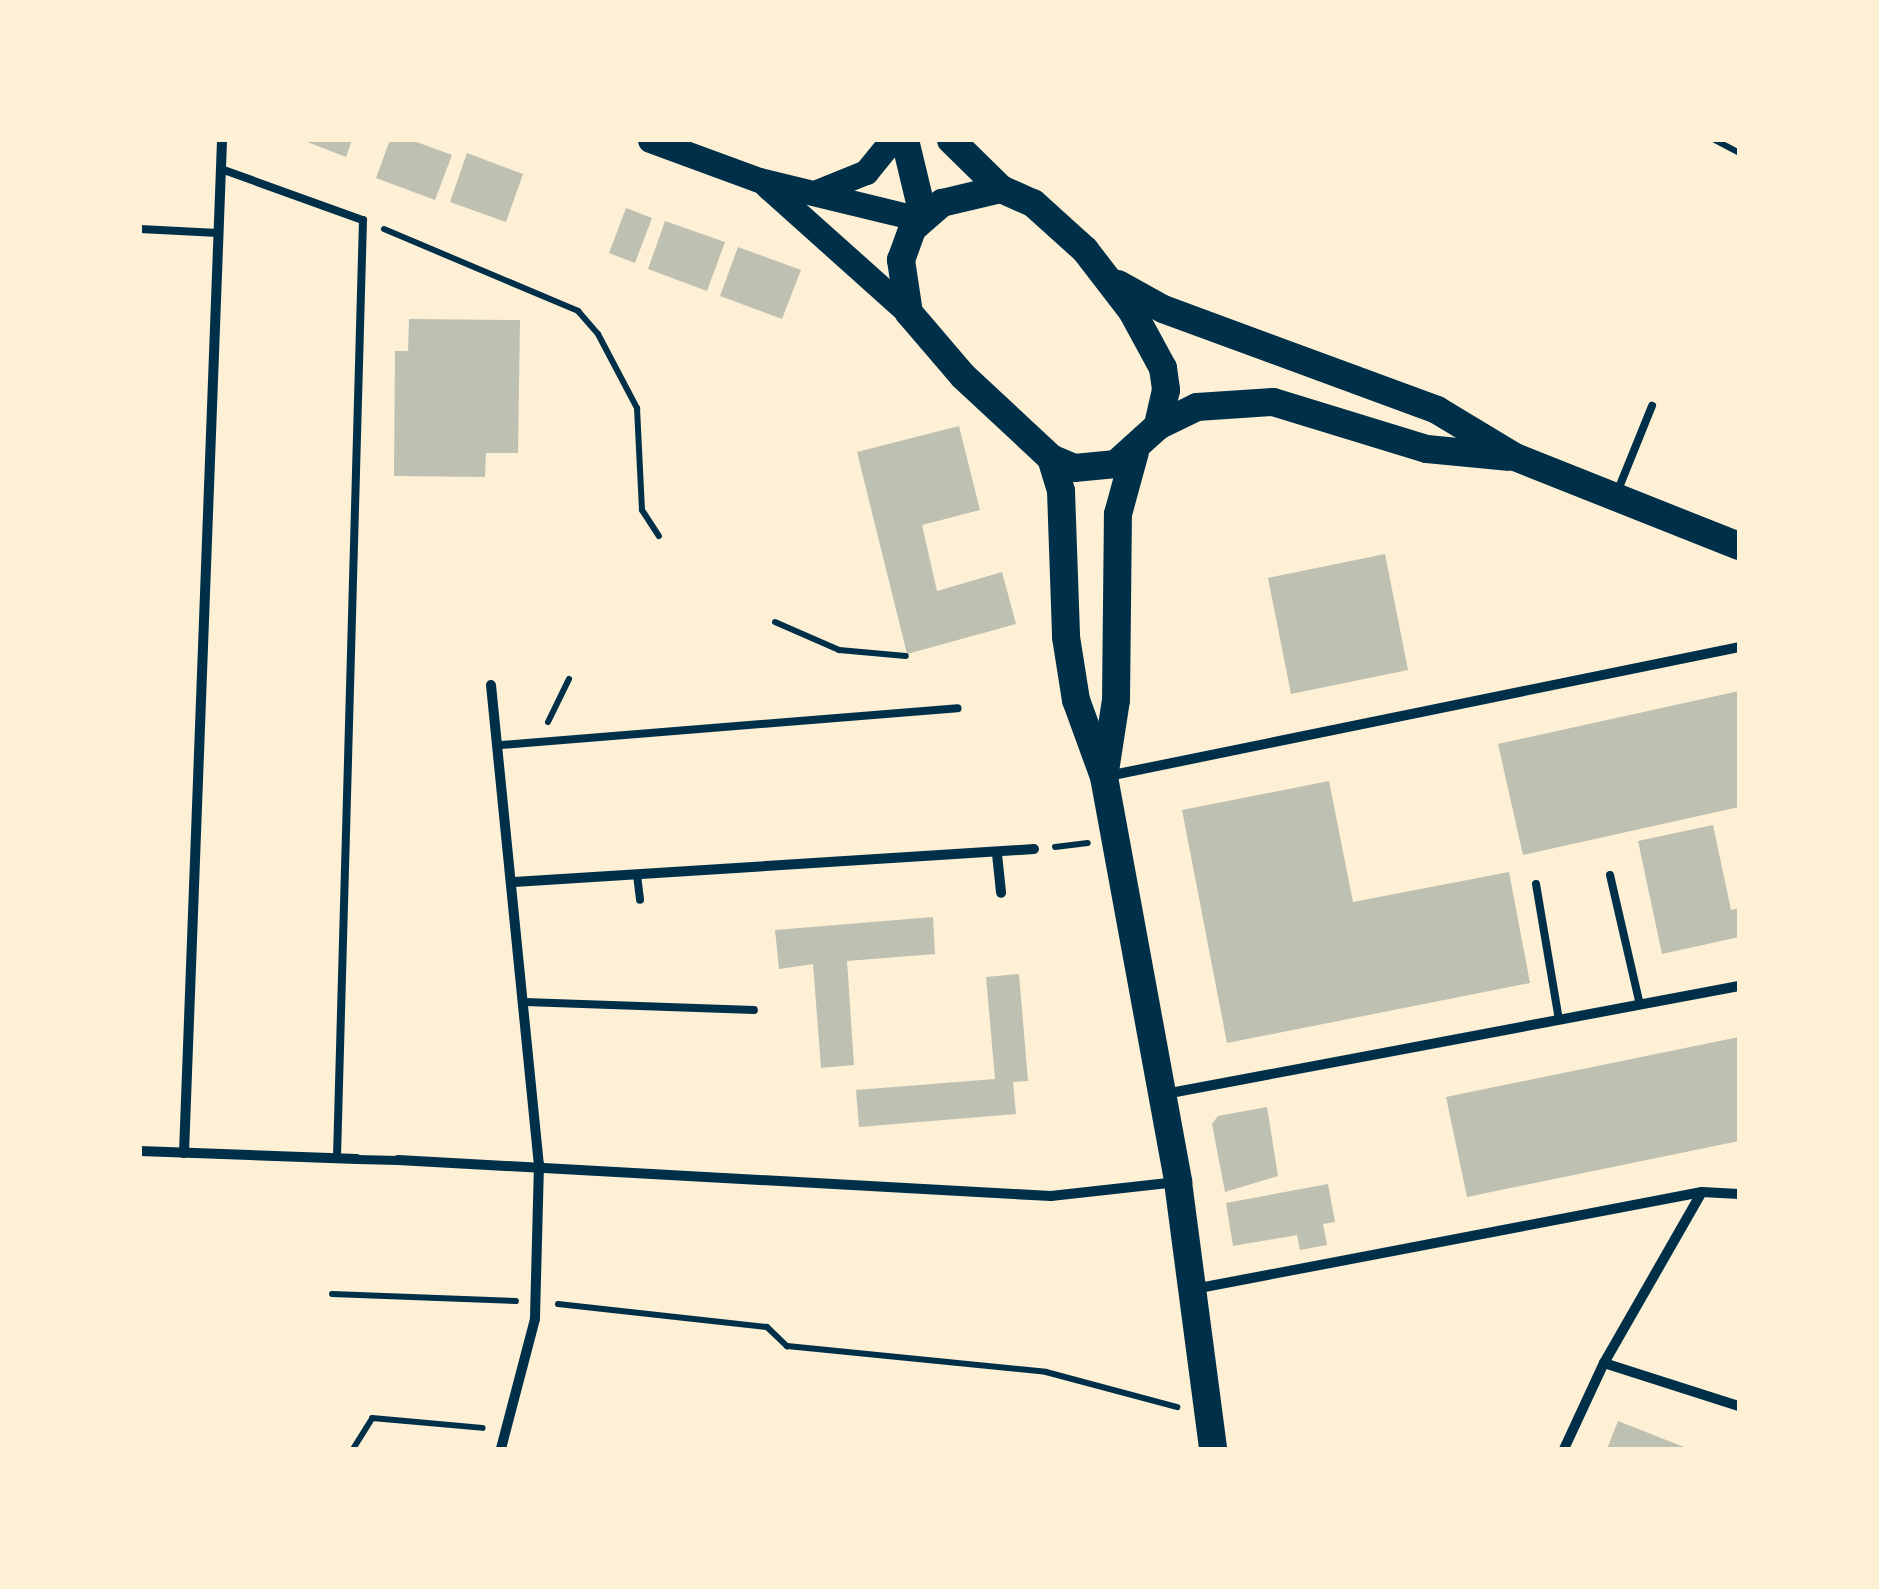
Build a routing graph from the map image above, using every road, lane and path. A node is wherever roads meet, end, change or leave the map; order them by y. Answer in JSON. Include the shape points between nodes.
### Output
{"nodes":[{"id":1,"x":222,"y":140,"type":"edge"},
{"id":2,"x":650,"y":140,"type":"edge"},
{"id":3,"x":892,"y":140,"type":"edge"},
{"id":4,"x":906,"y":140,"type":"edge"},
{"id":5,"x":952,"y":140,"type":"edge"},
{"id":6,"x":1716,"y":140,"type":"edge"},
{"id":7,"x":1739,"y":153,"type":"edge"},
{"id":8,"x":221,"y":169,"type":"junction"},
{"id":9,"x":759,"y":180,"type":"junction"},
{"id":10,"x":1001,"y":190,"type":"junction"},
{"id":11,"x":814,"y":193,"type":"junction"},
{"id":12,"x":922,"y":217,"type":"junction"},
{"id":13,"x":363,"y":220,"type":"junction"},
{"id":14,"x":140,"y":229,"type":"edge"},
{"id":15,"x":218,"y":233,"type":"junction"},
{"id":16,"x":1108,"y":277,"type":"junction"},
{"id":17,"x":909,"y":313,"type":"junction"},
{"id":18,"x":1652,"y":406,"type":"dead end"},
{"id":19,"x":1158,"y":426,"type":"junction"},
{"id":20,"x":1135,"y":452,"type":"junction"},
{"id":21,"x":1051,"y":458,"type":"junction"},
{"id":22,"x":1515,"y":458,"type":"junction"},
{"id":23,"x":1614,"y":501,"type":"junction"},
{"id":24,"x":659,"y":536,"type":"dead end"},
{"id":25,"x":1739,"y":546,"type":"edge"},
{"id":26,"x":775,"y":622,"type":"dead end"},
{"id":27,"x":1739,"y":647,"type":"edge"},
{"id":28,"x":906,"y":656,"type":"dead end"},
{"id":29,"x":569,"y":679,"type":"dead end"},
{"id":30,"x":491,"y":685,"type":"dead end"},
{"id":31,"x":958,"y":708,"type":"dead end"},
{"id":32,"x":548,"y":742,"type":"junction"},
{"id":33,"x":500,"y":745,"type":"junction"},
{"id":34,"x":1104,"y":776,"type":"junction"},
{"id":35,"x":1116,"y":840,"type":"junction"},
{"id":36,"x":1034,"y":850,"type":"joint"},
{"id":37,"x":998,"y":854,"type":"junction"},
{"id":38,"x":638,"y":875,"type":"junction"},
{"id":39,"x":1610,"y":875,"type":"dead end"},
{"id":40,"x":514,"y":882,"type":"junction"},
{"id":41,"x":1536,"y":884,"type":"dead end"},
{"id":42,"x":1002,"y":893,"type":"dead end"},
{"id":43,"x":640,"y":900,"type":"dead end"},
{"id":44,"x":1739,"y":986,"type":"edge"},
{"id":45,"x":525,"y":1002,"type":"junction"},
{"id":46,"x":1640,"y":1004,"type":"junction"},
{"id":47,"x":754,"y":1010,"type":"dead end"},
{"id":48,"x":1559,"y":1020,"type":"junction"},
{"id":49,"x":1161,"y":1094,"type":"junction"},
{"id":50,"x":140,"y":1151,"type":"edge"},
{"id":51,"x":184,"y":1154,"type":"junction"},
{"id":52,"x":337,"y":1158,"type":"junction"},
{"id":53,"x":357,"y":1159,"type":"joint"},
{"id":54,"x":398,"y":1160,"type":"joint"},
{"id":55,"x":539,"y":1164,"type":"junction"},
{"id":56,"x":1178,"y":1182,"type":"junction"},
{"id":57,"x":1702,"y":1192,"type":"junction"},
{"id":58,"x":1739,"y":1194,"type":"edge"},
{"id":59,"x":1193,"y":1290,"type":"junction"},
{"id":60,"x":332,"y":1294,"type":"dead end"},
{"id":61,"x":536,"y":1302,"type":"junction"},
{"id":62,"x":1604,"y":1363,"type":"junction"},
{"id":63,"x":1739,"y":1406,"type":"edge"},
{"id":64,"x":1209,"y":1415,"type":"junction"},
{"id":65,"x":505,"y":1431,"type":"junction"},
{"id":66,"x":353,"y":1449,"type":"edge"},
{"id":67,"x":500,"y":1449,"type":"edge"},
{"id":68,"x":1212,"y":1449,"type":"edge"},
{"id":69,"x":1564,"y":1449,"type":"edge"}],
"edges":[{"from":1,"to":8,"type":"street"},
{"from":2,"to":9,"type":"main road"},
{"from":3,"to":11,"type":"main road","via":[[866,172]]},
{"from":4,"to":12,"type":"highway"},
{"from":5,"to":10,"type":"highway"},
{"from":6,"to":7,"type":"path"},
{"from":8,"to":13,"type":"lane"},
{"from":8,"to":15,"type":"street"},
{"from":9,"to":11,"type":"main road"},
{"from":9,"to":17,"type":"main road"},
{"from":10,"to":12,"type":"highway","via":[[964,193]]},
{"from":10,"to":16,"type":"highway","via":[[1057,222]]},
{"from":11,"to":12,"type":"main road"},
{"from":12,"to":17,"type":"highway","via":[[901,260]]},
{"from":13,"to":24,"type":"path","via":[[578,312],[598,334],[637,408],[642,510]]},
{"from":13,"to":52,"type":"lane"},
{"from":14,"to":15,"type":"lane"},
{"from":15,"to":51,"type":"street"},
{"from":16,"to":19,"type":"highway","via":[[1162,368],[1166,390]]},
{"from":16,"to":22,"type":"highway","via":[[1163,309],[1437,410]]},
{"from":17,"to":21,"type":"highway","via":[[963,376]]},
{"from":18,"to":23,"type":"lane"},
{"from":19,"to":20,"type":"highway"},
{"from":19,"to":22,"type":"highway","via":[[1197,408],[1273,402],[1428,449]]},
{"from":20,"to":21,"type":"highway","via":[[1097,470]]},
{"from":20,"to":34,"type":"highway","via":[[1118,514],[1116,700]]},
{"from":21,"to":34,"type":"highway","via":[[1062,491],[1066,637],[1076,700]]},
{"from":22,"to":23,"type":"highway"},
{"from":23,"to":25,"type":"highway"},
{"from":26,"to":28,"type":"path","via":[[839,650]]},
{"from":27,"to":34,"type":"street"},
{"from":29,"to":32,"type":"path","via":[[548,717]]},
{"from":30,"to":33,"type":"street"},
{"from":31,"to":32,"type":"lane"},
{"from":32,"to":33,"type":"lane"},
{"from":33,"to":40,"type":"street"},
{"from":34,"to":35,"type":"highway"},
{"from":35,"to":36,"type":"path"},
{"from":35,"to":49,"type":"highway"},
{"from":36,"to":37,"type":"street"},
{"from":37,"to":38,"type":"street"},
{"from":37,"to":42,"type":"street"},
{"from":38,"to":40,"type":"street"},
{"from":38,"to":43,"type":"lane"},
{"from":39,"to":46,"type":"lane"},
{"from":40,"to":45,"type":"street"},
{"from":41,"to":48,"type":"lane"},
{"from":44,"to":46,"type":"street"},
{"from":45,"to":47,"type":"lane"},
{"from":45,"to":55,"type":"street"},
{"from":46,"to":48,"type":"street"},
{"from":48,"to":49,"type":"street"},
{"from":49,"to":56,"type":"highway"},
{"from":50,"to":51,"type":"street"},
{"from":51,"to":52,"type":"street"},
{"from":52,"to":53,"type":"street"},
{"from":53,"to":54,"type":"street"},
{"from":54,"to":55,"type":"street"},
{"from":55,"to":56,"type":"street","via":[[1052,1196]]},
{"from":55,"to":61,"type":"street"},
{"from":56,"to":59,"type":"highway"},
{"from":57,"to":58,"type":"street"},
{"from":57,"to":59,"type":"street"},
{"from":57,"to":62,"type":"street"},
{"from":59,"to":64,"type":"highway"},
{"from":60,"to":61,"type":"path"},
{"from":61,"to":64,"type":"path","via":[[767,1327],[787,1346],[1046,1372]]},
{"from":61,"to":65,"type":"street"},
{"from":62,"to":63,"type":"street"},
{"from":62,"to":69,"type":"street"},
{"from":64,"to":68,"type":"highway"},
{"from":65,"to":66,"type":"path","via":[[372,1418]]},
{"from":65,"to":67,"type":"street"}]}
